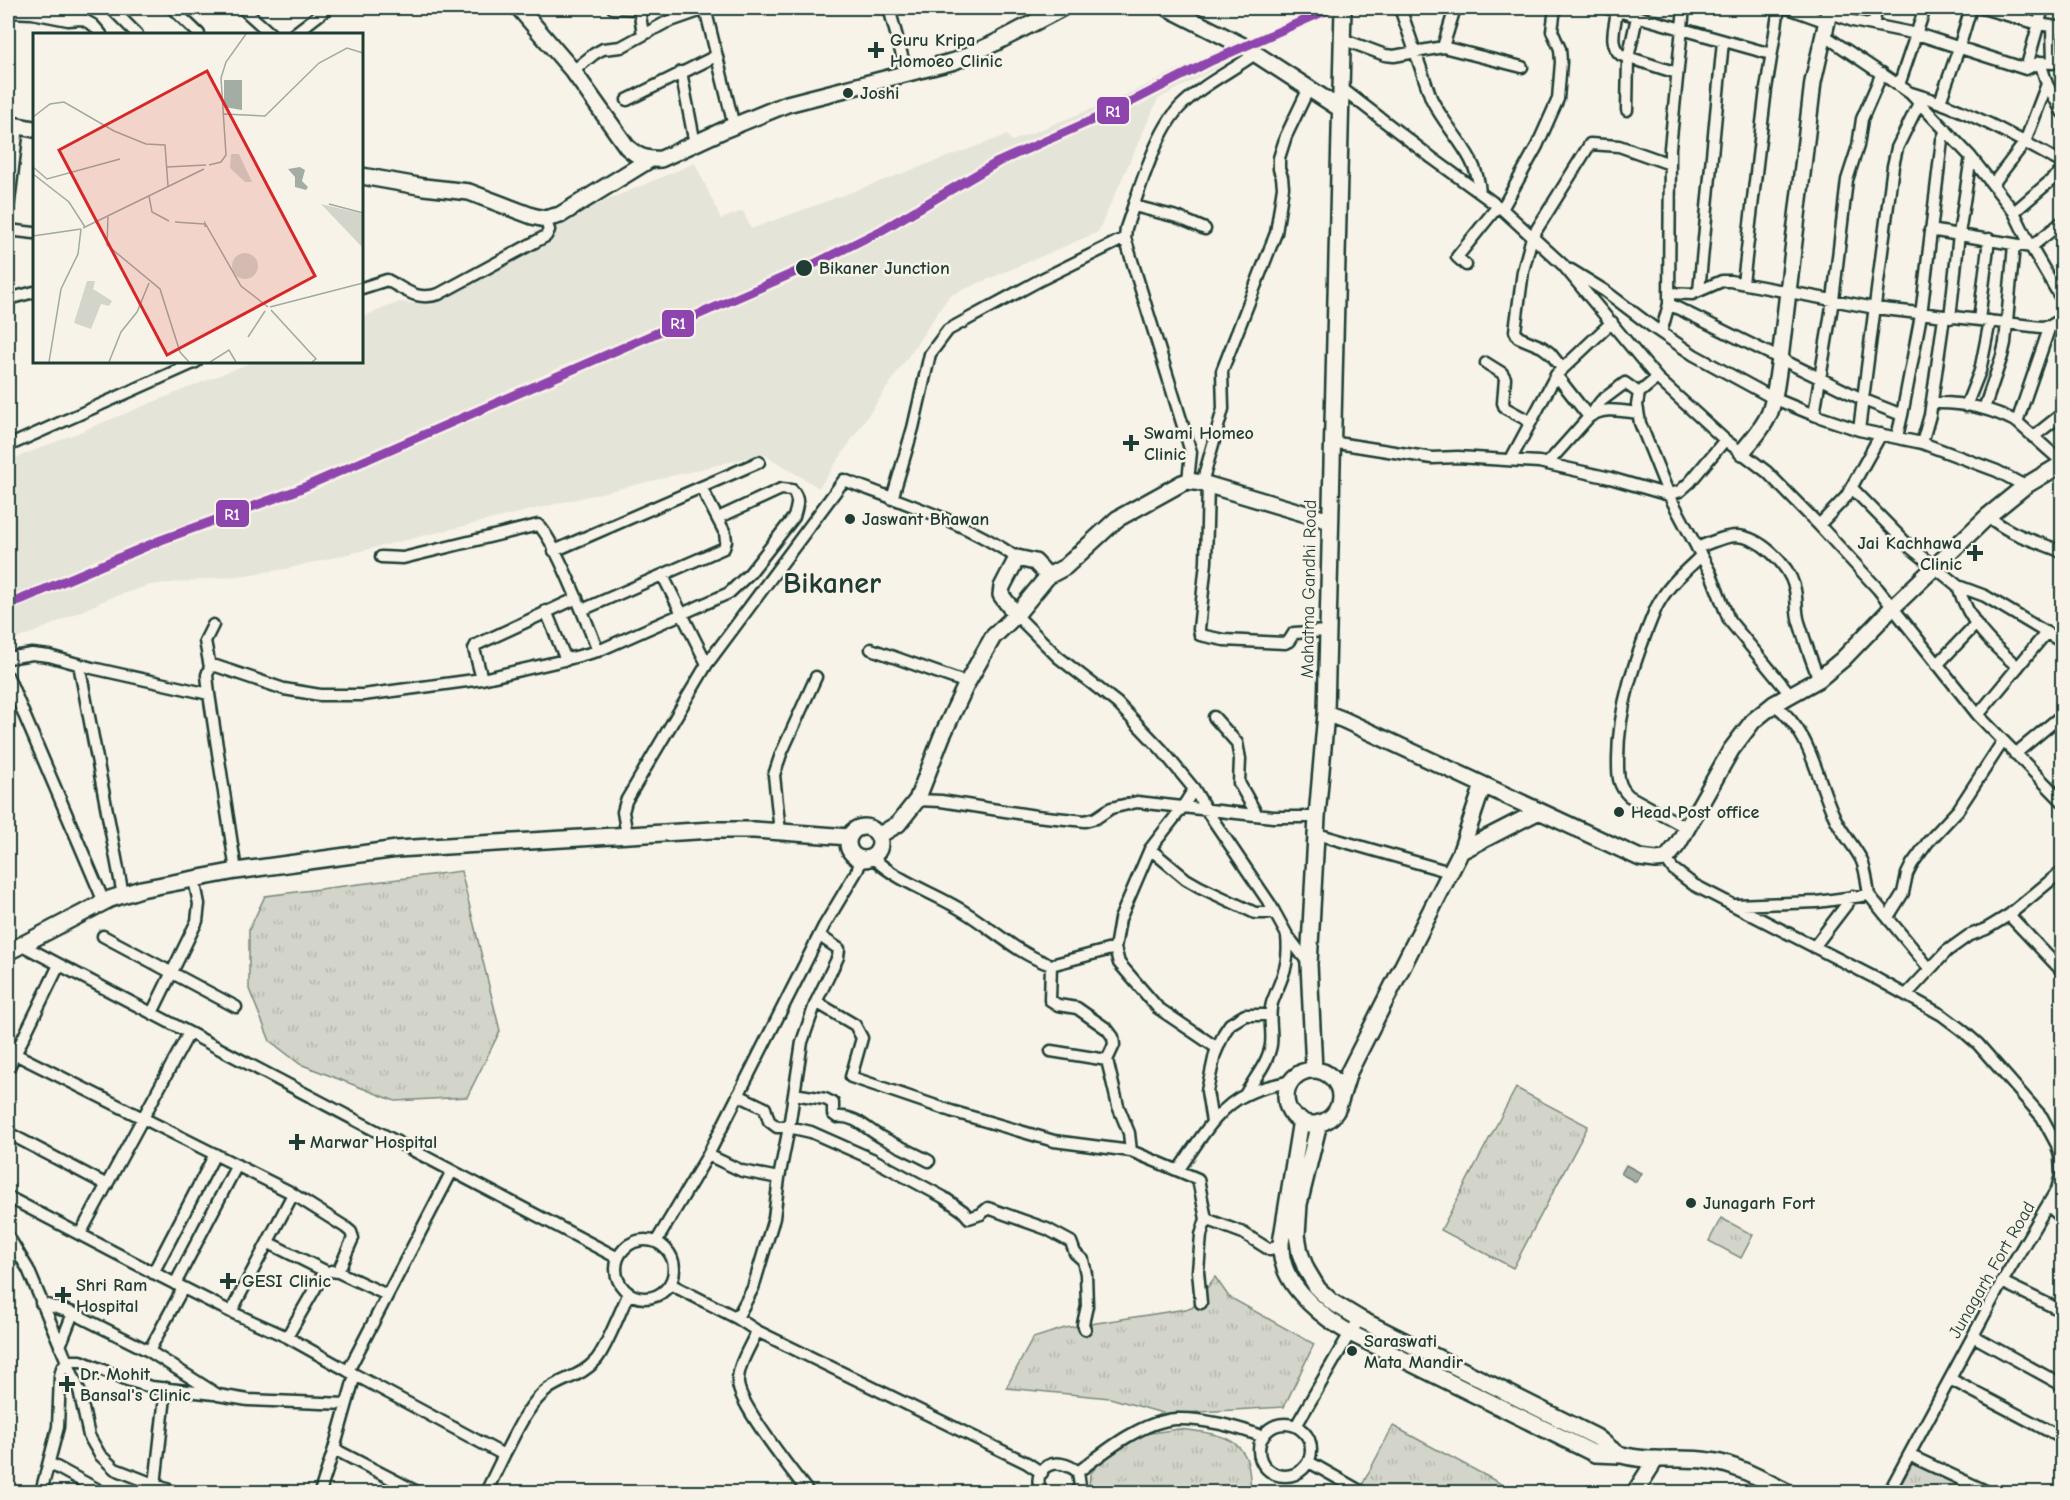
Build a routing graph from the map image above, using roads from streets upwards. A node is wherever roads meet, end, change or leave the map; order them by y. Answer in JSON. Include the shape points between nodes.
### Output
{"nodes":[{"id":1,"x":111,"y":8,"type":"edge"},
{"id":2,"x":172,"y":8,"type":"edge"},
{"id":3,"x":242,"y":8,"type":"edge"},
{"id":4,"x":328,"y":8,"type":"edge"},
{"id":5,"x":519,"y":8,"type":"edge"},
{"id":6,"x":613,"y":8,"type":"edge"},
{"id":7,"x":639,"y":8,"type":"edge"},
{"id":8,"x":705,"y":8,"type":"edge"},
{"id":9,"x":889,"y":8,"type":"edge"},
{"id":10,"x":1062,"y":8,"type":"edge"},
{"id":11,"x":1168,"y":8,"type":"edge"},
{"id":12,"x":1343,"y":8,"type":"edge"},
{"id":13,"x":1400,"y":8,"type":"edge"},
{"id":14,"x":1455,"y":8,"type":"edge"},
{"id":15,"x":1555,"y":8,"type":"edge"},
{"id":16,"x":1684,"y":8,"type":"edge"},
{"id":17,"x":1779,"y":8,"type":"edge"},
{"id":18,"x":1788,"y":8,"type":"edge"},
{"id":19,"x":1877,"y":8,"type":"edge"},
{"id":20,"x":1925,"y":8,"type":"edge"},
{"id":21,"x":1971,"y":8,"type":"edge"},
{"id":22,"x":1982,"y":8,"type":"edge"},
{"id":23,"x":2043,"y":8,"type":"edge"},
{"id":24,"x":1612,"y":9,"type":"edge"},
{"id":25,"x":14,"y":10,"type":"edge"},
{"id":26,"x":1637,"y":17,"type":"junction"},
{"id":27,"x":1828,"y":19,"type":"edge"},
{"id":28,"x":2039,"y":24,"type":"junction"},
{"id":29,"x":1873,"y":25,"type":"junction"},
{"id":30,"x":2057,"y":27,"type":"edge"},
{"id":31,"x":92,"y":30,"type":"edge"},
{"id":32,"x":1682,"y":30,"type":"junction"},
{"id":33,"x":136,"y":33,"type":"edge"},
{"id":34,"x":198,"y":33,"type":"edge"},
{"id":35,"x":270,"y":33,"type":"edge"},
{"id":36,"x":295,"y":33,"type":"edge"},
{"id":37,"x":1917,"y":34,"type":"junction"},
{"id":38,"x":643,"y":35,"type":"junction"},
{"id":39,"x":1342,"y":39,"type":"junction"},
{"id":40,"x":1723,"y":41,"type":"junction"},
{"id":41,"x":1443,"y":47,"type":"junction"},
{"id":42,"x":1959,"y":48,"type":"junction"},
{"id":43,"x":1415,"y":53,"type":"junction"},
{"id":44,"x":1255,"y":54,"type":"junction"},
{"id":45,"x":1771,"y":54,"type":"junction"},
{"id":46,"x":716,"y":56,"type":"junction"},
{"id":47,"x":1628,"y":58,"type":"junction"},
{"id":48,"x":2040,"y":62,"type":"junction"},
{"id":49,"x":2058,"y":66,"type":"edge"},
{"id":50,"x":1522,"y":67,"type":"dead end"},
{"id":51,"x":2026,"y":69,"type":"junction"},
{"id":52,"x":573,"y":71,"type":"junction"},
{"id":53,"x":681,"y":72,"type":"junction"},
{"id":54,"x":1677,"y":73,"type":"junction"},
{"id":55,"x":1882,"y":73,"type":"junction"},
{"id":56,"x":907,"y":74,"type":"junction"},
{"id":57,"x":2047,"y":84,"type":"junction"},
{"id":58,"x":1899,"y":85,"type":"junction"},
{"id":59,"x":1340,"y":87,"type":"junction"},
{"id":60,"x":1309,"y":88,"type":"junction"},
{"id":61,"x":1910,"y":93,"type":"junction"},
{"id":62,"x":627,"y":100,"type":"dead end"},
{"id":63,"x":1940,"y":102,"type":"junction"},
{"id":64,"x":1919,"y":103,"type":"junction"},
{"id":65,"x":1339,"y":108,"type":"junction"},
{"id":66,"x":1628,"y":110,"type":"dead end"},
{"id":67,"x":2062,"y":112,"type":"edge"},
{"id":68,"x":13,"y":125,"type":"edge"},
{"id":69,"x":734,"y":126,"type":"junction"},
{"id":70,"x":33,"y":129,"type":"edge"},
{"id":71,"x":1946,"y":130,"type":"junction"},
{"id":72,"x":2025,"y":142,"type":"junction"},
{"id":73,"x":695,"y":144,"type":"junction"},
{"id":74,"x":1971,"y":157,"type":"junction"},
{"id":75,"x":649,"y":160,"type":"junction"},
{"id":76,"x":2062,"y":163,"type":"edge"},
{"id":77,"x":1670,"y":164,"type":"junction"},
{"id":78,"x":2062,"y":171,"type":"edge"},
{"id":79,"x":363,"y":176,"type":"edge"},
{"id":80,"x":1993,"y":184,"type":"junction"},
{"id":81,"x":1480,"y":193,"type":"junction"},
{"id":82,"x":1134,"y":206,"type":"junction"},
{"id":83,"x":1500,"y":208,"type":"junction"},
{"id":84,"x":8,"y":210,"type":"edge"},
{"id":85,"x":2014,"y":212,"type":"junction"},
{"id":86,"x":545,"y":219,"type":"junction"},
{"id":87,"x":2062,"y":222,"type":"edge"},
{"id":88,"x":1204,"y":229,"type":"dead end"},
{"id":89,"x":8,"y":230,"type":"edge"},
{"id":90,"x":1930,"y":230,"type":"junction"},
{"id":91,"x":33,"y":233,"type":"edge"},
{"id":92,"x":1959,"y":234,"type":"junction"},
{"id":93,"x":1532,"y":237,"type":"junction"},
{"id":94,"x":1125,"y":238,"type":"junction"},
{"id":95,"x":1989,"y":239,"type":"junction"},
{"id":96,"x":2014,"y":245,"type":"junction"},
{"id":97,"x":2031,"y":247,"type":"junction"},
{"id":98,"x":1466,"y":265,"type":"dead end"},
{"id":99,"x":1563,"y":266,"type":"junction"},
{"id":100,"x":1743,"y":283,"type":"junction"},
{"id":101,"x":363,"y":288,"type":"edge"},
{"id":102,"x":1699,"y":291,"type":"junction"},
{"id":103,"x":33,"y":292,"type":"edge"},
{"id":104,"x":1788,"y":293,"type":"junction"},
{"id":105,"x":1670,"y":298,"type":"junction"},
{"id":106,"x":8,"y":299,"type":"edge"},
{"id":107,"x":1833,"y":300,"type":"junction"},
{"id":108,"x":2062,"y":300,"type":"edge"},
{"id":109,"x":1875,"y":309,"type":"junction"},
{"id":110,"x":1921,"y":315,"type":"junction"},
{"id":111,"x":1947,"y":317,"type":"junction"},
{"id":112,"x":2062,"y":319,"type":"edge"},
{"id":113,"x":1984,"y":321,"type":"junction"},
{"id":114,"x":1612,"y":322,"type":"junction"},
{"id":115,"x":2006,"y":323,"type":"junction"},
{"id":116,"x":2050,"y":326,"type":"junction"},
{"id":117,"x":1661,"y":333,"type":"junction"},
{"id":118,"x":1780,"y":359,"type":"junction"},
{"id":119,"x":1486,"y":363,"type":"dead end"},
{"id":120,"x":183,"y":364,"type":"edge"},
{"id":121,"x":1559,"y":371,"type":"junction"},
{"id":122,"x":1658,"y":378,"type":"junction"},
{"id":123,"x":1821,"y":379,"type":"junction"},
{"id":124,"x":1639,"y":393,"type":"junction"},
{"id":125,"x":1773,"y":398,"type":"junction"},
{"id":126,"x":1864,"y":400,"type":"junction"},
{"id":127,"x":1932,"y":403,"type":"junction"},
{"id":128,"x":1966,"y":406,"type":"junction"},
{"id":129,"x":1984,"y":409,"type":"junction"},
{"id":130,"x":1638,"y":413,"type":"junction"},
{"id":131,"x":1902,"y":414,"type":"junction"},
{"id":132,"x":2062,"y":414,"type":"edge"},
{"id":133,"x":1814,"y":415,"type":"junction"},
{"id":134,"x":1589,"y":417,"type":"junction"},
{"id":135,"x":1531,"y":422,"type":"junction"},
{"id":136,"x":2017,"y":422,"type":"junction"},
{"id":137,"x":1859,"y":430,"type":"junction"},
{"id":138,"x":1881,"y":434,"type":"junction"},
{"id":139,"x":1897,"y":437,"type":"junction"},
{"id":140,"x":2033,"y":437,"type":"junction"},
{"id":141,"x":1725,"y":440,"type":"junction"},
{"id":142,"x":1332,"y":442,"type":"junction"},
{"id":143,"x":1922,"y":443,"type":"junction"},
{"id":144,"x":8,"y":447,"type":"edge"},
{"id":145,"x":1742,"y":452,"type":"junction"},
{"id":146,"x":1511,"y":459,"type":"junction"},
{"id":147,"x":759,"y":462,"type":"dead end"},
{"id":148,"x":2062,"y":463,"type":"edge"},
{"id":149,"x":1547,"y":464,"type":"junction"},
{"id":150,"x":1199,"y":483,"type":"junction"},
{"id":151,"x":2025,"y":486,"type":"junction"},
{"id":152,"x":701,"y":487,"type":"junction"},
{"id":153,"x":1852,"y":488,"type":"junction"},
{"id":154,"x":1669,"y":495,"type":"junction"},
{"id":155,"x":892,"y":499,"type":"junction"},
{"id":156,"x":1988,"y":516,"type":"junction"},
{"id":157,"x":718,"y":518,"type":"junction"},
{"id":158,"x":1330,"y":521,"type":"junction"},
{"id":159,"x":1819,"y":525,"type":"junction"},
{"id":160,"x":554,"y":551,"type":"junction"},
{"id":161,"x":1699,"y":552,"type":"junction"},
{"id":162,"x":2062,"y":552,"type":"edge"},
{"id":163,"x":381,"y":557,"type":"dead end"},
{"id":164,"x":1017,"y":558,"type":"junction"},
{"id":165,"x":1933,"y":567,"type":"junction"},
{"id":166,"x":663,"y":576,"type":"junction"},
{"id":167,"x":1048,"y":576,"type":"junction"},
{"id":168,"x":1958,"y":586,"type":"junction"},
{"id":169,"x":577,"y":598,"type":"junction"},
{"id":170,"x":1893,"y":607,"type":"junction"},
{"id":171,"x":582,"y":610,"type":"junction"},
{"id":172,"x":546,"y":612,"type":"junction"},
{"id":173,"x":682,"y":615,"type":"junction"},
{"id":174,"x":1016,"y":615,"type":"junction"},
{"id":175,"x":1976,"y":625,"type":"junction"},
{"id":176,"x":213,"y":626,"type":"dead end"},
{"id":177,"x":1327,"y":631,"type":"junction"},
{"id":178,"x":2046,"y":633,"type":"junction"},
{"id":179,"x":2062,"y":642,"type":"edge"},
{"id":180,"x":871,"y":649,"type":"dead end"},
{"id":181,"x":598,"y":651,"type":"junction"},
{"id":182,"x":8,"y":658,"type":"edge"},
{"id":183,"x":566,"y":660,"type":"junction"},
{"id":184,"x":79,"y":664,"type":"junction"},
{"id":185,"x":707,"y":664,"type":"junction"},
{"id":186,"x":1937,"y":665,"type":"junction"},
{"id":187,"x":2018,"y":667,"type":"junction"},
{"id":188,"x":210,"y":668,"type":"junction"},
{"id":189,"x":816,"y":677,"type":"dead end"},
{"id":190,"x":482,"y":679,"type":"junction"},
{"id":191,"x":1819,"y":679,"type":"junction"},
{"id":192,"x":9,"y":683,"type":"edge"},
{"id":193,"x":967,"y":683,"type":"junction"},
{"id":194,"x":209,"y":694,"type":"junction"},
{"id":195,"x":1790,"y":694,"type":"junction"},
{"id":196,"x":1774,"y":704,"type":"junction"},
{"id":197,"x":1326,"y":713,"type":"junction"},
{"id":198,"x":1978,"y":715,"type":"junction"},
{"id":199,"x":2062,"y":715,"type":"edge"},
{"id":200,"x":1214,"y":717,"type":"dead end"},
{"id":201,"x":2003,"y":741,"type":"junction"},
{"id":202,"x":2015,"y":754,"type":"junction"},
{"id":203,"x":1483,"y":785,"type":"junction"},
{"id":204,"x":1194,"y":789,"type":"junction"},
{"id":205,"x":917,"y":800,"type":"junction"},
{"id":206,"x":2062,"y":801,"type":"edge"},
{"id":207,"x":1182,"y":808,"type":"junction"},
{"id":208,"x":1207,"y":811,"type":"junction"},
{"id":209,"x":1539,"y":811,"type":"junction"},
{"id":210,"x":1257,"y":815,"type":"junction"},
{"id":211,"x":1317,"y":817,"type":"junction"},
{"id":212,"x":1687,"y":828,"type":"junction"},
{"id":213,"x":780,"y":832,"type":"junction"},
{"id":214,"x":1317,"y":834,"type":"junction"},
{"id":215,"x":627,"y":835,"type":"junction"},
{"id":216,"x":878,"y":836,"type":"junction"},
{"id":217,"x":849,"y":837,"type":"junction"},
{"id":218,"x":1150,"y":849,"type":"junction"},
{"id":219,"x":1461,"y":851,"type":"junction"},
{"id":220,"x":866,"y":859,"type":"junction"},
{"id":221,"x":1666,"y":859,"type":"junction"},
{"id":222,"x":236,"y":871,"type":"junction"},
{"id":223,"x":2062,"y":871,"type":"edge"},
{"id":224,"x":1450,"y":872,"type":"junction"},
{"id":225,"x":194,"y":879,"type":"junction"},
{"id":226,"x":123,"y":895,"type":"junction"},
{"id":227,"x":1869,"y":895,"type":"junction"},
{"id":228,"x":1853,"y":896,"type":"junction"},
{"id":229,"x":104,"y":902,"type":"junction"},
{"id":230,"x":1735,"y":905,"type":"junction"},
{"id":231,"x":1275,"y":913,"type":"junction"},
{"id":232,"x":2009,"y":915,"type":"junction"},
{"id":233,"x":1888,"y":916,"type":"junction"},
{"id":234,"x":1287,"y":935,"type":"junction"},
{"id":235,"x":103,"y":936,"type":"dead end"},
{"id":236,"x":820,"y":936,"type":"junction"},
{"id":237,"x":22,"y":945,"type":"junction"},
{"id":238,"x":1814,"y":947,"type":"junction"},
{"id":239,"x":1115,"y":948,"type":"junction"},
{"id":240,"x":8,"y":952,"type":"edge"},
{"id":241,"x":59,"y":964,"type":"junction"},
{"id":242,"x":1309,"y":964,"type":"junction"},
{"id":243,"x":1051,"y":965,"type":"junction"},
{"id":244,"x":1929,"y":969,"type":"junction"},
{"id":245,"x":2062,"y":971,"type":"edge"},
{"id":246,"x":173,"y":973,"type":"junction"},
{"id":247,"x":1906,"y":995,"type":"junction"},
{"id":248,"x":816,"y":1002,"type":"junction"},
{"id":249,"x":236,"y":1007,"type":"dead end"},
{"id":250,"x":152,"y":1013,"type":"junction"},
{"id":251,"x":1270,"y":1015,"type":"junction"},
{"id":252,"x":189,"y":1033,"type":"junction"},
{"id":253,"x":1217,"y":1048,"type":"junction"},
{"id":254,"x":1051,"y":1051,"type":"dead end"},
{"id":255,"x":15,"y":1054,"type":"junction"},
{"id":256,"x":1107,"y":1060,"type":"junction"},
{"id":257,"x":8,"y":1069,"type":"edge"},
{"id":258,"x":1314,"y":1070,"type":"junction"},
{"id":259,"x":1291,"y":1081,"type":"junction"},
{"id":260,"x":794,"y":1094,"type":"junction"},
{"id":261,"x":738,"y":1095,"type":"junction"},
{"id":262,"x":1245,"y":1095,"type":"junction"},
{"id":263,"x":1340,"y":1101,"type":"junction"},
{"id":264,"x":143,"y":1120,"type":"junction"},
{"id":265,"x":1301,"y":1120,"type":"junction"},
{"id":266,"x":1212,"y":1122,"type":"junction"},
{"id":267,"x":1319,"y":1123,"type":"junction"},
{"id":268,"x":789,"y":1127,"type":"junction"},
{"id":269,"x":8,"y":1133,"type":"edge"},
{"id":270,"x":1131,"y":1151,"type":"junction"},
{"id":271,"x":215,"y":1154,"type":"junction"},
{"id":272,"x":708,"y":1155,"type":"junction"},
{"id":273,"x":929,"y":1161,"type":"dead end"},
{"id":274,"x":237,"y":1166,"type":"junction"},
{"id":275,"x":1179,"y":1169,"type":"junction"},
{"id":276,"x":452,"y":1171,"type":"junction"},
{"id":277,"x":779,"y":1178,"type":"junction"},
{"id":278,"x":107,"y":1185,"type":"junction"},
{"id":279,"x":293,"y":1194,"type":"junction"},
{"id":280,"x":8,"y":1197,"type":"edge"},
{"id":281,"x":2049,"y":1206,"type":"junction"},
{"id":282,"x":2062,"y":1218,"type":"edge"},
{"id":283,"x":1206,"y":1219,"type":"junction"},
{"id":284,"x":80,"y":1234,"type":"junction"},
{"id":285,"x":8,"y":1236,"type":"edge"},
{"id":286,"x":656,"y":1242,"type":"junction"},
{"id":287,"x":269,"y":1243,"type":"junction"},
{"id":288,"x":1281,"y":1243,"type":"junction"},
{"id":289,"x":618,"y":1258,"type":"junction"},
{"id":290,"x":325,"y":1271,"type":"junction"},
{"id":291,"x":338,"y":1272,"type":"junction"},
{"id":292,"x":153,"y":1273,"type":"junction"},
{"id":293,"x":2002,"y":1282,"type":"junction"},
{"id":294,"x":670,"y":1284,"type":"junction"},
{"id":295,"x":179,"y":1286,"type":"junction"},
{"id":296,"x":629,"y":1293,"type":"junction"},
{"id":297,"x":387,"y":1295,"type":"junction"},
{"id":298,"x":41,"y":1302,"type":"junction"},
{"id":299,"x":1201,"y":1303,"type":"dead end"},
{"id":300,"x":2062,"y":1311,"type":"edge"},
{"id":301,"x":231,"y":1312,"type":"junction"},
{"id":302,"x":73,"y":1313,"type":"junction"},
{"id":303,"x":737,"y":1318,"type":"junction"},
{"id":304,"x":1360,"y":1319,"type":"junction"},
{"id":305,"x":1085,"y":1329,"type":"dead end"},
{"id":306,"x":757,"y":1331,"type":"junction"},
{"id":307,"x":1350,"y":1333,"type":"junction"},
{"id":308,"x":1973,"y":1336,"type":"junction"},
{"id":309,"x":287,"y":1337,"type":"junction"},
{"id":310,"x":60,"y":1346,"type":"junction"},
{"id":311,"x":149,"y":1351,"type":"junction"},
{"id":312,"x":67,"y":1361,"type":"junction"},
{"id":313,"x":352,"y":1373,"type":"junction"},
{"id":314,"x":1950,"y":1379,"type":"junction"},
{"id":315,"x":2062,"y":1385,"type":"edge"},
{"id":316,"x":166,"y":1388,"type":"junction"},
{"id":317,"x":218,"y":1395,"type":"junction"},
{"id":318,"x":346,"y":1404,"type":"junction"},
{"id":319,"x":1296,"y":1426,"type":"junction"},
{"id":320,"x":1263,"y":1437,"type":"junction"},
{"id":321,"x":2062,"y":1438,"type":"edge"},
{"id":322,"x":334,"y":1449,"type":"junction"},
{"id":323,"x":504,"y":1455,"type":"junction"},
{"id":324,"x":1620,"y":1455,"type":"junction"},
{"id":325,"x":1911,"y":1455,"type":"junction"},
{"id":326,"x":1656,"y":1459,"type":"junction"},
{"id":327,"x":1309,"y":1462,"type":"junction"},
{"id":328,"x":49,"y":1463,"type":"junction"},
{"id":329,"x":1078,"y":1472,"type":"junction"},
{"id":330,"x":1042,"y":1473,"type":"junction"},
{"id":331,"x":155,"y":1485,"type":"junction"},
{"id":332,"x":40,"y":1492,"type":"edge"},
{"id":333,"x":102,"y":1492,"type":"edge"},
{"id":334,"x":174,"y":1492,"type":"edge"},
{"id":335,"x":320,"y":1492,"type":"edge"},
{"id":336,"x":414,"y":1492,"type":"edge"},
{"id":337,"x":486,"y":1492,"type":"edge"},
{"id":338,"x":808,"y":1492,"type":"edge"},
{"id":339,"x":1041,"y":1492,"type":"edge"},
{"id":340,"x":1077,"y":1492,"type":"edge"},
{"id":341,"x":1362,"y":1492,"type":"edge"},
{"id":342,"x":1635,"y":1492,"type":"edge"},
{"id":343,"x":1787,"y":1492,"type":"edge"},
{"id":344,"x":1889,"y":1492,"type":"edge"},
{"id":345,"x":1988,"y":1492,"type":"edge"}],
"edges":[{"from":1,"to":33,"type":"street"},
{"from":2,"to":34,"type":"street"},
{"from":3,"to":35,"type":"street"},
{"from":4,"to":36,"type":"street"},
{"from":5,"to":52,"type":"street"},
{"from":6,"to":7,"type":"street"},
{"from":7,"to":38,"type":"street"},
{"from":8,"to":38,"type":"street"},
{"from":8,"to":46,"type":"street"},
{"from":9,"to":56,"type":"street"},
{"from":10,"to":56,"type":"street","via":[[955,61]]},
{"from":11,"to":44,"type":"street"},
{"from":12,"to":39,"type":"street","name":"Mahatma Gandhi Road"},
{"from":13,"to":43,"type":"street"},
{"from":14,"to":41,"type":"street"},
{"from":15,"to":83,"type":"street","via":[[1552,31],[1561,62],[1558,99],[1537,146]]},
{"from":16,"to":32,"type":"street"},
{"from":17,"to":45,"type":"street"},
{"from":18,"to":27,"type":"street"},
{"from":19,"to":29,"type":"street"},
{"from":20,"to":37,"type":"street"},
{"from":21,"to":42,"type":"street"},
{"from":22,"to":28,"type":"street"},
{"from":23,"to":28,"type":"street"},
{"from":24,"to":26,"type":"street"},
{"from":24,"to":47,"type":"street","via":[[1613,43],[1616,51]]},
{"from":25,"to":31,"type":"street","via":[[82,19]]},
{"from":26,"to":32,"type":"street"},
{"from":26,"to":47,"type":"street"},
{"from":27,"to":29,"type":"street"},
{"from":27,"to":55,"type":"street"},
{"from":27,"to":104,"type":"street","via":[[1813,82]]},
{"from":28,"to":30,"type":"street"},
{"from":28,"to":51,"type":"street"},
{"from":29,"to":37,"type":"street"},
{"from":30,"to":49,"type":"street"},
{"from":32,"to":40,"type":"street"},
{"from":32,"to":54,"type":"street"},
{"from":37,"to":42,"type":"street"},
{"from":37,"to":58,"type":"street"},
{"from":38,"to":52,"type":"street","via":[[621,46],[603,49]]},
{"from":39,"to":43,"type":"street","via":[[1384,55]]},
{"from":39,"to":59,"type":"street","name":"Mahatma Gandhi Road"},
{"from":40,"to":45,"type":"street"},
{"from":40,"to":102,"type":"street"},
{"from":41,"to":43,"type":"street"},
{"from":41,"to":50,"type":"street"},
{"from":42,"to":51,"type":"street"},
{"from":42,"to":63,"type":"street"},
{"from":43,"to":81,"type":"street","via":[[1436,109],[1476,167]]},
{"from":44,"to":60,"type":"street"},
{"from":44,"to":82,"type":"street","via":[[1174,114]]},
{"from":45,"to":100,"type":"street"},
{"from":46,"to":53,"type":"street"},
{"from":46,"to":69,"type":"street"},
{"from":47,"to":54,"type":"street"},
{"from":47,"to":66,"type":"street"},
{"from":48,"to":49,"type":"street"},
{"from":48,"to":51,"type":"street"},
{"from":48,"to":57,"type":"street"},
{"from":52,"to":75,"type":"street","via":[[627,147]]},
{"from":53,"to":62,"type":"street"},
{"from":53,"to":73,"type":"street"},
{"from":54,"to":77,"type":"street"},
{"from":55,"to":58,"type":"street"},
{"from":55,"to":107,"type":"street","via":[[1862,119],[1847,180]]},
{"from":56,"to":69,"type":"street","via":[[787,104]]},
{"from":57,"to":67,"type":"street"},
{"from":57,"to":72,"type":"street"},
{"from":58,"to":61,"type":"street"},
{"from":59,"to":65,"type":"street","name":"Mahatma Gandhi Road"},
{"from":59,"to":81,"type":"street"},
{"from":60,"to":65,"type":"street"},
{"from":60,"to":150,"type":"street","via":[[1279,158],[1283,187],[1276,233],[1222,371],[1223,409]]},
{"from":61,"to":63,"type":"street"},
{"from":61,"to":64,"type":"street"},
{"from":63,"to":72,"type":"street"},
{"from":64,"to":71,"type":"street"},
{"from":64,"to":109,"type":"street","via":[[1893,165]]},
{"from":65,"to":142,"type":"street","name":"Mahatma Gandhi Road"},
{"from":68,"to":70,"type":"street"},
{"from":68,"to":84,"type":"street"},
{"from":69,"to":73,"type":"street"},
{"from":71,"to":74,"type":"street"},
{"from":71,"to":90,"type":"street"},
{"from":72,"to":76,"type":"street"},
{"from":72,"to":80,"type":"street"},
{"from":73,"to":75,"type":"street"},
{"from":74,"to":80,"type":"street"},
{"from":74,"to":92,"type":"street"},
{"from":75,"to":86,"type":"street","via":[[560,215]]},
{"from":77,"to":93,"type":"street","via":[[1619,146],[1590,144]]},
{"from":77,"to":105,"type":"street"},
{"from":78,"to":85,"type":"street"},
{"from":79,"to":86,"type":"street","via":[[469,192]]},
{"from":80,"to":85,"type":"street"},
{"from":81,"to":83,"type":"street"},
{"from":82,"to":88,"type":"street"},
{"from":82,"to":94,"type":"street"},
{"from":83,"to":93,"type":"street"},
{"from":83,"to":98,"type":"street","via":[[1457,257]]},
{"from":85,"to":97,"type":"street"},
{"from":86,"to":101,"type":"street","via":[[549,230],[546,237],[439,294],[414,295],[387,280]]},
{"from":87,"to":97,"type":"street"},
{"from":89,"to":91,"type":"street"},
{"from":90,"to":92,"type":"street"},
{"from":90,"to":110,"type":"street"},
{"from":92,"to":95,"type":"street"},
{"from":92,"to":111,"type":"street"},
{"from":93,"to":99,"type":"street"},
{"from":93,"to":121,"type":"street","via":[[1515,331],[1518,338],[1550,353]]},
{"from":94,"to":150,"type":"street"},
{"from":94,"to":155,"type":"street","via":[[948,330],[930,354]]},
{"from":95,"to":96,"type":"street"},
{"from":95,"to":113,"type":"street"},
{"from":96,"to":97,"type":"street"},
{"from":96,"to":115,"type":"street"},
{"from":97,"to":108,"type":"street"},
{"from":99,"to":114,"type":"street"},
{"from":99,"to":117,"type":"street","via":[[1605,291]]},
{"from":100,"to":102,"type":"street","via":[[1722,281]]},
{"from":100,"to":104,"type":"street"},
{"from":102,"to":105,"type":"street"},
{"from":103,"to":106,"type":"street"},
{"from":104,"to":107,"type":"street"},
{"from":104,"to":118,"type":"street"},
{"from":105,"to":117,"type":"street"},
{"from":105,"to":118,"type":"street"},
{"from":107,"to":109,"type":"street"},
{"from":107,"to":123,"type":"street"},
{"from":109,"to":110,"type":"street"},
{"from":109,"to":126,"type":"street"},
{"from":110,"to":111,"type":"street"},
{"from":110,"to":131,"type":"street"},
{"from":111,"to":113,"type":"street"},
{"from":111,"to":127,"type":"street"},
{"from":112,"to":116,"type":"street"},
{"from":113,"to":115,"type":"street"},
{"from":113,"to":128,"type":"street","via":[[1980,371]]},
{"from":114,"to":121,"type":"street"},
{"from":114,"to":122,"type":"street"},
{"from":115,"to":116,"type":"street"},
{"from":115,"to":129,"type":"street","via":[[2002,356]]},
{"from":116,"to":136,"type":"street"},
{"from":117,"to":125,"type":"street"},
{"from":118,"to":123,"type":"street"},
{"from":118,"to":125,"type":"street"},
{"from":119,"to":135,"type":"street","via":[[1505,378],[1505,408]]},
{"from":120,"to":144,"type":"street"},
{"from":121,"to":134,"type":"street"},
{"from":121,"to":135,"type":"street"},
{"from":122,"to":124,"type":"street"},
{"from":122,"to":141,"type":"street"},
{"from":123,"to":126,"type":"street"},
{"from":123,"to":133,"type":"street"},
{"from":124,"to":130,"type":"street"},
{"from":124,"to":134,"type":"street","via":[[1625,383],[1601,401]]},
{"from":125,"to":133,"type":"street"},
{"from":125,"to":145,"type":"street","via":[[1770,412]]},
{"from":126,"to":131,"type":"street"},
{"from":126,"to":137,"type":"street"},
{"from":127,"to":128,"type":"street"},
{"from":127,"to":143,"type":"street"},
{"from":128,"to":129,"type":"street"},
{"from":129,"to":136,"type":"street"},
{"from":130,"to":134,"type":"street","via":[[1604,410]]},
{"from":130,"to":154,"type":"street"},
{"from":131,"to":139,"type":"street"},
{"from":132,"to":140,"type":"street"},
{"from":133,"to":137,"type":"street"},
{"from":134,"to":149,"type":"street"},
{"from":135,"to":146,"type":"street"},
{"from":136,"to":140,"type":"street"},
{"from":137,"to":138,"type":"street"},
{"from":138,"to":139,"type":"street"},
{"from":138,"to":153,"type":"street"},
{"from":139,"to":143,"type":"street"},
{"from":140,"to":148,"type":"street"},
{"from":141,"to":145,"type":"street"},
{"from":141,"to":154,"type":"street","via":[[1690,482]]},
{"from":142,"to":146,"type":"street","via":[[1431,458]]},
{"from":142,"to":158,"type":"street","name":"Mahatma Gandhi Road"},
{"from":143,"to":151,"type":"street","via":[[1997,471]]},
{"from":145,"to":159,"type":"street"},
{"from":146,"to":149,"type":"street"},
{"from":147,"to":152,"type":"street"},
{"from":148,"to":151,"type":"street"},
{"from":149,"to":154,"type":"street"},
{"from":150,"to":158,"type":"street"},
{"from":150,"to":167,"type":"street","via":[[1174,486],[1117,519],[1065,567]]},
{"from":150,"to":177,"type":"street","via":[[1206,562],[1200,635],[1285,643],[1294,633]]},
{"from":151,"to":156,"type":"street"},
{"from":152,"to":157,"type":"street"},
{"from":152,"to":160,"type":"street"},
{"from":153,"to":159,"type":"street"},
{"from":153,"to":165,"type":"street"},
{"from":154,"to":161,"type":"street"},
{"from":155,"to":164,"type":"street","via":[[976,533]]},
{"from":155,"to":185,"type":"street","via":[[844,480]]},
{"from":156,"to":162,"type":"street","via":[[2010,532]]},
{"from":156,"to":165,"type":"street"},
{"from":157,"to":166,"type":"street","via":[[725,533],[724,548]]},
{"from":157,"to":173,"type":"street","via":[[780,489],[792,490],[797,496],[794,517],[741,584]]},
{"from":158,"to":177,"type":"street","name":"Mahatma Gandhi Road"},
{"from":159,"to":170,"type":"street"},
{"from":160,"to":163,"type":"street","via":[[543,529],[532,525],[403,558]]},
{"from":160,"to":169,"type":"street"},
{"from":161,"to":191,"type":"street","via":[[1730,536],[1739,536],[1759,543],[1777,560],[1794,584],[1799,622]]},
{"from":161,"to":195,"type":"street","via":[[1730,620]]},
{"from":161,"to":212,"type":"street","via":[[1662,595],[1656,608],[1627,687],[1618,745],[1618,781],[1622,790]]},
{"from":164,"to":167,"type":"street","via":[[1035,562]]},
{"from":164,"to":174,"type":"street","via":[[1001,595]]},
{"from":165,"to":168,"type":"street"},
{"from":165,"to":170,"type":"street"},
{"from":166,"to":171,"type":"street"},
{"from":166,"to":173,"type":"street"},
{"from":167,"to":174,"type":"street"},
{"from":168,"to":175,"type":"street"},
{"from":168,"to":178,"type":"street","via":[[1984,596]]},
{"from":169,"to":171,"type":"street"},
{"from":169,"to":172,"type":"street"},
{"from":170,"to":186,"type":"street"},
{"from":170,"to":191,"type":"street"},
{"from":171,"to":181,"type":"street"},
{"from":172,"to":183,"type":"street"},
{"from":172,"to":190,"type":"street","via":[[476,645]]},
{"from":173,"to":181,"type":"street"},
{"from":173,"to":185,"type":"street"},
{"from":174,"to":193,"type":"street","via":[[993,637]]},
{"from":174,"to":204,"type":"street","via":[[1058,657],[1117,703]]},
{"from":175,"to":186,"type":"street"},
{"from":175,"to":187,"type":"street"},
{"from":176,"to":188,"type":"street","via":[[205,641]]},
{"from":177,"to":197,"type":"street","name":"Mahatma Gandhi Road"},
{"from":178,"to":179,"type":"street"},
{"from":178,"to":187,"type":"street"},
{"from":180,"to":193,"type":"street"},
{"from":181,"to":183,"type":"street"},
{"from":182,"to":184,"type":"street","via":[[32,654]]},
{"from":183,"to":190,"type":"street"},
{"from":184,"to":194,"type":"street"},
{"from":184,"to":226,"type":"street"},
{"from":185,"to":215,"type":"street","via":[[626,801],[623,812]]},
{"from":186,"to":198,"type":"street"},
{"from":187,"to":198,"type":"street"},
{"from":188,"to":190,"type":"street","via":[[216,666],[284,689],[320,695],[363,695]]},
{"from":188,"to":194,"type":"street"},
{"from":189,"to":213,"type":"street","via":[[774,775]]},
{"from":191,"to":195,"type":"street"},
{"from":192,"to":229,"type":"street"},
{"from":193,"to":205,"type":"street"},
{"from":194,"to":222,"type":"street"},
{"from":195,"to":196,"type":"street"},
{"from":196,"to":212,"type":"street","via":[[1753,722],[1731,750]]},
{"from":196,"to":227,"type":"street","via":[[1790,717],[1804,738],[1833,816],[1860,858]]},
{"from":197,"to":203,"type":"street"},
{"from":197,"to":211,"type":"street","name":"Mahatma Gandhi Road"},
{"from":198,"to":201,"type":"street"},
{"from":199,"to":202,"type":"street"},
{"from":200,"to":210,"type":"street","via":[[1237,743],[1239,783]]},
{"from":201,"to":202,"type":"street"},
{"from":201,"to":233,"type":"street","via":[[1958,810],[1912,864],[1903,893]]},
{"from":202,"to":206,"type":"street"},
{"from":203,"to":209,"type":"street"},
{"from":203,"to":219,"type":"street"},
{"from":204,"to":207,"type":"street"},
{"from":204,"to":208,"type":"street"},
{"from":205,"to":207,"type":"street","via":[[1085,821],[1111,808],[1137,802]]},
{"from":205,"to":216,"type":"street","via":[[897,824]]},
{"from":207,"to":208,"type":"street"},
{"from":207,"to":218,"type":"street"},
{"from":208,"to":210,"type":"street"},
{"from":208,"to":231,"type":"street"},
{"from":209,"to":219,"type":"street"},
{"from":209,"to":221,"type":"street","via":[[1640,858]]},
{"from":210,"to":211,"type":"street"},
{"from":211,"to":214,"type":"street","name":"Mahatma Gandhi Road"},
{"from":212,"to":221,"type":"street"},
{"from":213,"to":215,"type":"street","via":[[713,830]]},
{"from":213,"to":217,"type":"street"},
{"from":214,"to":224,"type":"street"},
{"from":214,"to":242,"type":"street","name":"Mahatma Gandhi Road"},
{"from":215,"to":222,"type":"street","via":[[397,849]]},
{"from":216,"to":217,"type":"street","via":[[867,827],[859,827]]},
{"from":216,"to":220,"type":"street","via":[[878,851]]},
{"from":217,"to":220,"type":"street","via":[[847,846],[851,854]]},
{"from":218,"to":231,"type":"street","via":[[1200,887],[1255,913]]},
{"from":218,"to":239,"type":"street","via":[[1120,919]]},
{"from":219,"to":224,"type":"street"},
{"from":220,"to":236,"type":"street"},
{"from":220,"to":243,"type":"street","via":[[969,914],[1027,955]]},
{"from":221,"to":230,"type":"street","name":"Junagarh Fort Road","via":[[1685,879]]},
{"from":222,"to":225,"type":"street"},
{"from":223,"to":232,"type":"street"},
{"from":224,"to":263,"type":"street","via":[[1350,1072]]},
{"from":225,"to":226,"type":"street"},
{"from":225,"to":246,"type":"street","via":[[199,904],[197,921]]},
{"from":226,"to":229,"type":"street"},
{"from":227,"to":228,"type":"street"},
{"from":227,"to":233,"type":"street"},
{"from":228,"to":230,"type":"street","via":[[1817,902]]},
{"from":228,"to":238,"type":"street"},
{"from":229,"to":237,"type":"street"},
{"from":230,"to":238,"type":"street","name":"Junagarh Fort Road"},
{"from":231,"to":234,"type":"street"},
{"from":232,"to":244,"type":"street","via":[[1968,936]]},
{"from":232,"to":245,"type":"street"},
{"from":233,"to":244,"type":"street"},
{"from":234,"to":242,"type":"street"},
{"from":234,"to":251,"type":"street","via":[[1287,964]]},
{"from":235,"to":246,"type":"street"},
{"from":236,"to":248,"type":"street","via":[[839,949]]},
{"from":236,"to":261,"type":"street"},
{"from":237,"to":240,"type":"street"},
{"from":237,"to":241,"type":"street"},
{"from":238,"to":247,"type":"street","name":"Junagarh Fort Road"},
{"from":239,"to":243,"type":"street"},
{"from":239,"to":253,"type":"street","via":[[1119,963],[1158,1008]]},
{"from":241,"to":250,"type":"street"},
{"from":241,"to":255,"type":"street"},
{"from":242,"to":258,"type":"street","name":"Mahatma Gandhi Road"},
{"from":243,"to":256,"type":"street","via":[[1050,1000],[1077,1008],[1107,1029],[1114,1045]]},
{"from":244,"to":247,"type":"street"},
{"from":246,"to":249,"type":"street"},
{"from":246,"to":250,"type":"street"},
{"from":247,"to":281,"type":"street","name":"Junagarh Fort Road","via":[[1942,1015],[1978,1044],[2042,1117],[2060,1157],[2061,1175]]},
{"from":248,"to":260,"type":"street","via":[[799,1055]]},
{"from":248,"to":270,"type":"street","via":[[855,1025],[862,1038],[851,1077],[1054,1141]]},
{"from":250,"to":252,"type":"street"},
{"from":251,"to":253,"type":"street","via":[[1239,1017],[1230,1024]]},
{"from":251,"to":262,"type":"street","via":[[1270,1048]]},
{"from":252,"to":264,"type":"street"},
{"from":252,"to":276,"type":"street"},
{"from":253,"to":266,"type":"street","via":[[1207,1091]]},
{"from":254,"to":256,"type":"street"},
{"from":255,"to":257,"type":"street"},
{"from":255,"to":264,"type":"street"},
{"from":256,"to":270,"type":"street"},
{"from":258,"to":259,"type":"street","via":[[1301,1072]]},
{"from":258,"to":263,"type":"street","via":[[1332,1078],[1339,1088]]},
{"from":259,"to":262,"type":"street"},
{"from":259,"to":265,"type":"street","via":[[1288,1106]]},
{"from":260,"to":268,"type":"street"},
{"from":260,"to":273,"type":"street","via":[[825,1099],[833,1103],[833,1114],[837,1117],[859,1121],[877,1135]]},
{"from":261,"to":268,"type":"street","via":[[765,1108],[769,1120],[777,1127]]},
{"from":261,"to":272,"type":"street"},
{"from":262,"to":266,"type":"street"},
{"from":263,"to":267,"type":"street","via":[[1331,1117]]},
{"from":264,"to":271,"type":"street"},
{"from":264,"to":278,"type":"street"},
{"from":265,"to":267,"type":"street"},
{"from":265,"to":288,"type":"street"},
{"from":266,"to":275,"type":"street"},
{"from":267,"to":304,"type":"street","via":[[1299,1204],[1300,1253],[1318,1289]]},
{"from":268,"to":277,"type":"street"},
{"from":268,"to":305,"type":"street","via":[[811,1132],[872,1159],[943,1197],[969,1218],[988,1208],[1071,1242],[1083,1260],[1086,1274]]},
{"from":269,"to":278,"type":"street"},
{"from":270,"to":275,"type":"street"},
{"from":271,"to":274,"type":"street"},
{"from":271,"to":292,"type":"street"},
{"from":272,"to":277,"type":"street","via":[[742,1171]]},
{"from":272,"to":286,"type":"street"},
{"from":274,"to":279,"type":"street"},
{"from":274,"to":295,"type":"street"},
{"from":275,"to":283,"type":"street","via":[[1198,1179]]},
{"from":276,"to":289,"type":"street"},
{"from":276,"to":297,"type":"street"},
{"from":277,"to":303,"type":"street","via":[[771,1232],[753,1288]]},
{"from":278,"to":284,"type":"street"},
{"from":279,"to":287,"type":"street"},
{"from":279,"to":291,"type":"street","via":[[351,1232],[353,1238]]},
{"from":280,"to":284,"type":"street"},
{"from":281,"to":282,"type":"street"},
{"from":281,"to":293,"type":"street","name":"Junagarh Fort Road"},
{"from":283,"to":288,"type":"street","via":[[1243,1233],[1270,1250]]},
{"from":283,"to":299,"type":"street","via":[[1198,1261]]},
{"from":284,"to":292,"type":"street"},
{"from":285,"to":298,"type":"street","via":[[28,1269]]},
{"from":286,"to":289,"type":"street","via":[[637,1241]]},
{"from":286,"to":294,"type":"street","via":[[667,1249],[673,1260]]},
{"from":287,"to":290,"type":"street"},
{"from":287,"to":301,"type":"street"},
{"from":288,"to":307,"type":"street","via":[[1289,1276],[1305,1297],[1330,1322]]},
{"from":289,"to":296,"type":"street","via":[[617,1278]]},
{"from":290,"to":291,"type":"street"},
{"from":290,"to":309,"type":"street"},
{"from":291,"to":297,"type":"street"},
{"from":292,"to":295,"type":"street"},
{"from":293,"to":300,"type":"street"},
{"from":293,"to":308,"type":"street","name":"Junagarh Fort Road"},
{"from":294,"to":296,"type":"street","via":[[648,1298]]},
{"from":294,"to":303,"type":"street"},
{"from":295,"to":301,"type":"street"},
{"from":295,"to":311,"type":"street"},
{"from":296,"to":323,"type":"street","via":[[597,1359],[577,1376],[547,1390],[526,1415]]},
{"from":297,"to":313,"type":"street"},
{"from":298,"to":302,"type":"street"},
{"from":298,"to":310,"type":"street"},
{"from":301,"to":309,"type":"street"},
{"from":302,"to":310,"type":"street"},
{"from":302,"to":311,"type":"street"},
{"from":303,"to":306,"type":"street"},
{"from":304,"to":307,"type":"street"},
{"from":304,"to":324,"type":"street","via":[[1596,1437]]},
{"from":306,"to":330,"type":"street"},
{"from":306,"to":338,"type":"street","via":[[738,1374],[739,1391]]},
{"from":307,"to":319,"type":"street"},
{"from":307,"to":324,"type":"street","via":[[1595,1454]]},
{"from":308,"to":314,"type":"street","name":"Junagarh Fort Road"},
{"from":308,"to":315,"type":"street"},
{"from":309,"to":313,"type":"street"},
{"from":310,"to":312,"type":"street"},
{"from":311,"to":317,"type":"street"},
{"from":312,"to":316,"type":"street","via":[[81,1361],[127,1380]]},
{"from":312,"to":328,"type":"street","via":[[60,1376],[58,1427]]},
{"from":312,"to":331,"type":"street","via":[[79,1390],[89,1436],[100,1455],[115,1469]]},
{"from":313,"to":318,"type":"street"},
{"from":313,"to":323,"type":"street"},
{"from":314,"to":321,"type":"street"},
{"from":314,"to":325,"type":"street","name":"Junagarh Fort Road"},
{"from":316,"to":317,"type":"street"},
{"from":316,"to":331,"type":"street"},
{"from":317,"to":318,"type":"street"},
{"from":318,"to":322,"type":"street"},
{"from":319,"to":320,"type":"street","via":[[1272,1427]]},
{"from":319,"to":327,"type":"street","via":[[1309,1438]]},
{"from":320,"to":327,"type":"street","via":[[1259,1456],[1264,1467],[1278,1476],[1293,1476]]},
{"from":320,"to":329,"type":"street","via":[[1240,1429],[1175,1419],[1143,1429]]},
{"from":322,"to":335,"type":"street"},
{"from":322,"to":336,"type":"street"},
{"from":323,"to":337,"type":"street"},
{"from":324,"to":326,"type":"street"},
{"from":325,"to":344,"type":"street","name":"Junagarh Fort Road"},
{"from":325,"to":345,"type":"street"},
{"from":326,"to":342,"type":"street"},
{"from":326,"to":343,"type":"street","via":[[1726,1464]]},
{"from":327,"to":341,"type":"street"},
{"from":328,"to":332,"type":"street"},
{"from":328,"to":333,"type":"street"},
{"from":329,"to":330,"type":"street","via":[[1063,1462],[1046,1467]]},
{"from":329,"to":340,"type":"street"},
{"from":330,"to":339,"type":"street"},
{"from":331,"to":334,"type":"street"}]}
